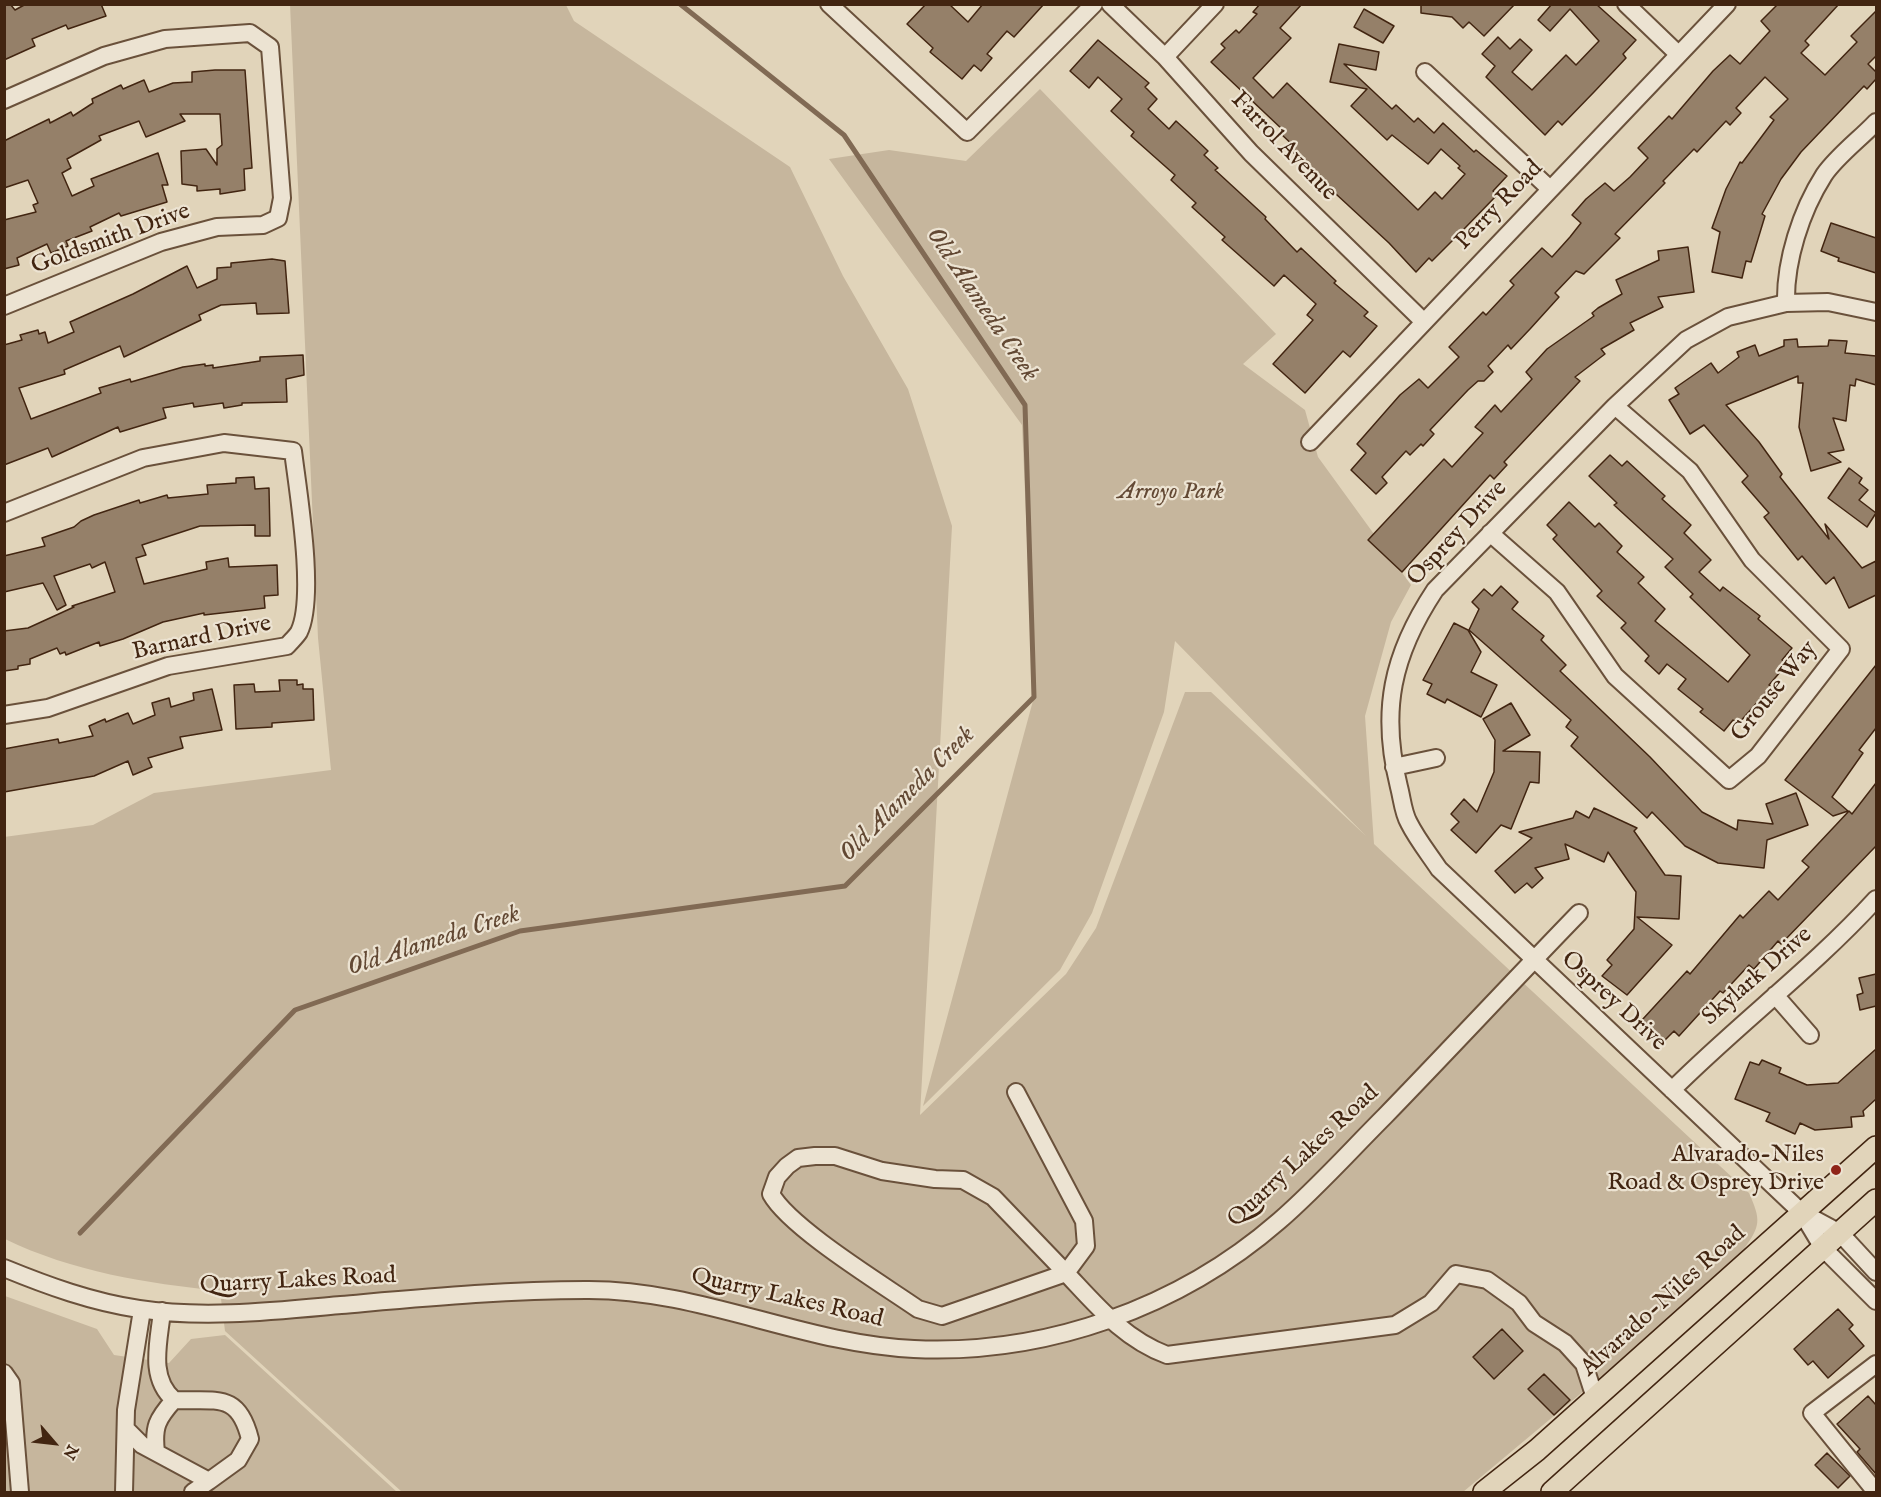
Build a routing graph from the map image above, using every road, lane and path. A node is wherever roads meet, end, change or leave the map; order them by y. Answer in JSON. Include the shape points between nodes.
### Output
{"nodes":[{"id":1,"x":830,"y":4,"type":"edge"},
{"id":2,"x":1094,"y":4,"type":"edge"},
{"id":3,"x":1110,"y":4,"type":"edge"},
{"id":4,"x":1215,"y":4,"type":"edge"},
{"id":5,"x":1626,"y":4,"type":"edge"},
{"id":6,"x":1727,"y":4,"type":"edge"},
{"id":7,"x":1678,"y":54,"type":"junction"},
{"id":8,"x":1166,"y":57,"type":"junction"},
{"id":9,"x":1425,"y":72,"type":"dead end"},
{"id":10,"x":4,"y":100,"type":"edge"},
{"id":11,"x":1876,"y":122,"type":"edge"},
{"id":12,"x":1550,"y":189,"type":"junction"},
{"id":13,"x":1786,"y":303,"type":"junction"},
{"id":14,"x":4,"y":306,"type":"edge"},
{"id":15,"x":1876,"y":312,"type":"edge"},
{"id":16,"x":1423,"y":321,"type":"junction"},
{"id":17,"x":1615,"y":406,"type":"junction"},
{"id":18,"x":1310,"y":442,"type":"dead end"},
{"id":19,"x":4,"y":513,"type":"edge"},
{"id":20,"x":1490,"y":532,"type":"junction"},
{"id":21,"x":4,"y":715,"type":"edge"},
{"id":22,"x":1436,"y":758,"type":"dead end"},
{"id":23,"x":1394,"y":767,"type":"junction"},
{"id":24,"x":1876,"y":899,"type":"edge"},
{"id":25,"x":1579,"y":913,"type":"dead end"},
{"id":26,"x":1533,"y":960,"type":"junction"},
{"id":27,"x":1775,"y":995,"type":"junction"},
{"id":28,"x":1810,"y":1035,"type":"dead end"},
{"id":29,"x":1672,"y":1090,"type":"junction"},
{"id":30,"x":1016,"y":1092,"type":"dead end"},
{"id":31,"x":1876,"y":1147,"type":"edge"},
{"id":32,"x":1876,"y":1200,"type":"edge"},
{"id":33,"x":1801,"y":1212,"type":"junction"},
{"id":34,"x":1840,"y":1233,"type":"junction"},
{"id":35,"x":1823,"y":1248,"type":"junction"},
{"id":36,"x":4,"y":1268,"type":"edge"},
{"id":37,"x":1876,"y":1272,"type":"edge"},
{"id":38,"x":1066,"y":1273,"type":"junction"},
{"id":39,"x":1876,"y":1301,"type":"edge"},
{"id":40,"x":142,"y":1310,"type":"junction"},
{"id":41,"x":162,"y":1311,"type":"junction"},
{"id":42,"x":1110,"y":1320,"type":"junction"},
{"id":43,"x":1876,"y":1364,"type":"edge"},
{"id":44,"x":4,"y":1373,"type":"edge"},
{"id":45,"x":1595,"y":1398,"type":"junction"},
{"id":46,"x":174,"y":1400,"type":"junction"},
{"id":47,"x":128,"y":1430,"type":"junction"},
{"id":48,"x":156,"y":1452,"type":"junction"},
{"id":49,"x":209,"y":1481,"type":"junction"},
{"id":50,"x":20,"y":1492,"type":"edge"},
{"id":51,"x":124,"y":1492,"type":"edge"},
{"id":52,"x":193,"y":1492,"type":"edge"},
{"id":53,"x":1484,"y":1492,"type":"edge"},
{"id":54,"x":1552,"y":1492,"type":"edge"},
{"id":55,"x":1876,"y":1492,"type":"edge"}],
"edges":[{"from":1,"to":2,"type":"street","via":[[967,132]]},
{"from":3,"to":8,"type":"street","name":"Farrol Avenue"},
{"from":4,"to":8,"type":"street"},
{"from":5,"to":7,"type":"street"},
{"from":6,"to":7,"type":"street","name":"Perry Road"},
{"from":7,"to":12,"type":"street","name":"Perry Road"},
{"from":8,"to":16,"type":"street","name":"Farrol Avenue","via":[[1251,153]]},
{"from":9,"to":12,"type":"street"},
{"from":10,"to":14,"type":"street","name":"Goldsmith Drive","via":[[104,56],[165,39],[250,33],[270,47],[282,198],[278,218],[263,225],[217,227],[161,242]]},
{"from":11,"to":13,"type":"street","via":[[1824,175],[1794,239]]},
{"from":12,"to":16,"type":"street","name":"Perry Road"},
{"from":13,"to":15,"type":"street","name":"Osprey Drive","via":[[1828,302]]},
{"from":13,"to":17,"type":"street","name":"Osprey Drive","via":[[1728,317],[1686,340]]},
{"from":16,"to":18,"type":"street","name":"Perry Road"},
{"from":17,"to":20,"type":"street","name":"Osprey Drive"},
{"from":17,"to":20,"type":"street","name":"Grouse Way","via":[[1690,471],[1752,560],[1841,648],[1758,756],[1729,780],[1615,676],[1557,592]]},
{"from":19,"to":21,"type":"street","name":"Barnard Drive","via":[[142,458],[224,443],[293,451],[305,548],[305,608],[299,632],[287,646],[168,666],[48,708]]},
{"from":20,"to":23,"type":"street","name":"Osprey Drive","via":[[1435,590],[1400,654],[1390,696]]},
{"from":22,"to":23,"type":"street"},
{"from":23,"to":26,"type":"street","name":"Osprey Drive","via":[[1408,821],[1440,869]]},
{"from":24,"to":27,"type":"street","name":"Skylark Drive"},
{"from":25,"to":26,"type":"street","name":"Quarry Lakes Road"},
{"from":26,"to":29,"type":"street","name":"Osprey Drive"},
{"from":26,"to":42,"type":"street","name":"Quarry Lakes Road","via":[[1277,1223],[1197,1280]]},
{"from":27,"to":28,"type":"street"},
{"from":27,"to":29,"type":"street","name":"Skylark Drive"},
{"from":29,"to":33,"type":"street","name":"Osprey Drive"},
{"from":30,"to":38,"type":"street","via":[[1084,1221],[1086,1246]]},
{"from":31,"to":33,"type":"main road","name":"Alvarado-Niles Road"},
{"from":32,"to":34,"type":"main road"},
{"from":33,"to":34,"type":"street"},
{"from":33,"to":35,"type":"street"},
{"from":33,"to":45,"type":"main road","name":"Alvarado-Niles Road"},
{"from":34,"to":35,"type":"main road"},
{"from":34,"to":37,"type":"street"},
{"from":35,"to":39,"type":"street"},
{"from":35,"to":54,"type":"main road"},
{"from":36,"to":40,"type":"street","name":"Quarry Lakes Road","via":[[58,1289]]},
{"from":38,"to":38,"type":"street","via":[[993,1197],[963,1180],[882,1171],[835,1156],[815,1156],[798,1158],[786,1166],[771,1194],[777,1205],[801,1225],[930,1315],[942,1316]]},
{"from":38,"to":42,"type":"street"},
{"from":40,"to":41,"type":"street","name":"Quarry Lakes Road"},
{"from":40,"to":47,"type":"street","via":[[126,1410]]},
{"from":41,"to":42,"type":"street","name":"Quarry Lakes Road","via":[[261,1311],[424,1298],[625,1291],[704,1303],[842,1341],[878,1347],[951,1350],[1030,1342]]},
{"from":41,"to":46,"type":"street","via":[[156,1370],[166,1393]]},
{"from":42,"to":45,"type":"street","via":[[1146,1347],[1167,1355],[1395,1325],[1431,1303],[1456,1274],[1487,1280],[1519,1303],[1534,1323],[1565,1342],[1584,1364]]},
{"from":43,"to":55,"type":"street","via":[[1812,1413]]},
{"from":44,"to":50,"type":"street","via":[[11,1383]]},
{"from":45,"to":53,"type":"main road","name":"Alvarado-Niles Road"},
{"from":46,"to":48,"type":"street","via":[[154,1432]]},
{"from":46,"to":49,"type":"street","via":[[228,1402],[244,1417],[250,1439],[238,1460]]},
{"from":47,"to":48,"type":"street","via":[[142,1445]]},
{"from":47,"to":51,"type":"street"},
{"from":48,"to":49,"type":"street"},
{"from":49,"to":52,"type":"street"}]}
